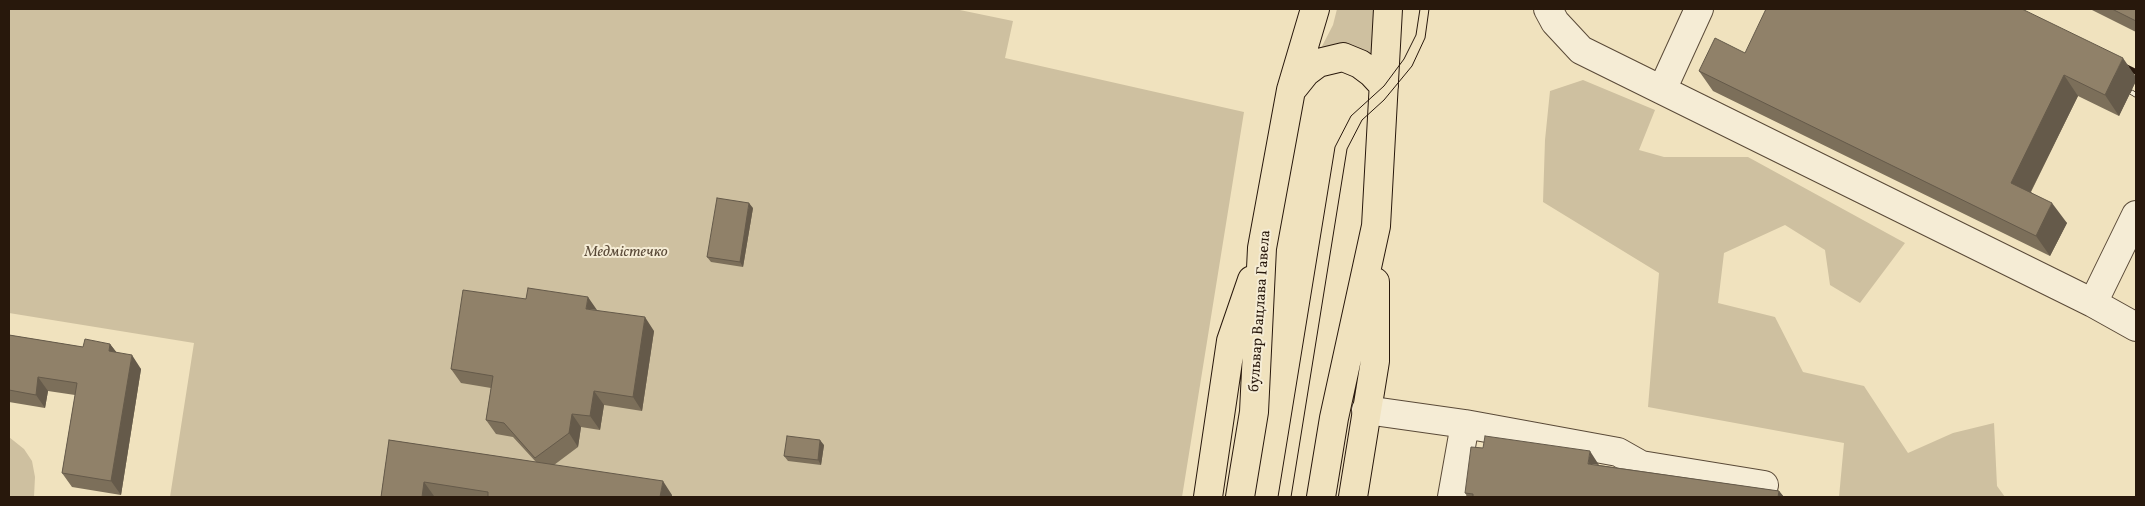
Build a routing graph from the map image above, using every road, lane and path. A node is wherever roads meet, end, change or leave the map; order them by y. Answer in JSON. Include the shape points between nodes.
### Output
{"nodes":[{"id":1,"x":1314,"y":9,"type":"edge"},
{"id":2,"x":1388,"y":9,"type":"edge"},
{"id":3,"x":1548,"y":9,"type":"edge"},
{"id":4,"x":1699,"y":9,"type":"edge"},
{"id":5,"x":1384,"y":86,"type":"junction"},
{"id":6,"x":1292,"y":90,"type":"junction"},
{"id":7,"x":1662,"y":90,"type":"junction"},
{"id":8,"x":2136,"y":215,"type":"edge"},
{"id":9,"x":1376,"y":226,"type":"junction"},
{"id":10,"x":1262,"y":248,"type":"junction"},
{"id":11,"x":2093,"y":303,"type":"junction"},
{"id":12,"x":2136,"y":327,"type":"edge"},
{"id":13,"x":1366,"y":410,"type":"junction"},
{"id":14,"x":1464,"y":424,"type":"junction"},
{"id":15,"x":1764,"y":485,"type":"dead end"},
{"id":16,"x":1208,"y":497,"type":"edge"},
{"id":17,"x":1240,"y":497,"type":"edge"},
{"id":18,"x":1321,"y":497,"type":"edge"},
{"id":19,"x":1353,"y":497,"type":"edge"},
{"id":20,"x":1452,"y":497,"type":"edge"}],
"edges":[{"from":1,"to":6,"type":"main road","name":"бульвар Вацлава Гавела"},
{"from":2,"to":5,"type":"main road"},
{"from":3,"to":7,"type":"lane","via":[[1555,22],[1581,50]]},
{"from":4,"to":7,"type":"lane"},
{"from":5,"to":6,"type":"main road","via":[[1360,64],[1351,59],[1335,58],[1312,66]]},
{"from":5,"to":9,"type":"main road"},
{"from":6,"to":10,"type":"main road","name":"бульвар Вацлава Гавела"},
{"from":7,"to":11,"type":"lane"},
{"from":8,"to":11,"type":"lane"},
{"from":9,"to":13,"type":"main road","via":[[1375,361]]},
{"from":9,"to":18,"type":"main road","via":[[1334,418]]},
{"from":10,"to":16,"type":"main road","via":[[1232,341]]},
{"from":10,"to":17,"type":"main road","name":"бульвар Вацлава Гавела","via":[[1254,412]]},
{"from":11,"to":12,"type":"lane"},
{"from":13,"to":14,"type":"lane"},
{"from":13,"to":19,"type":"main road"},
{"from":14,"to":15,"type":"lane","via":[[1618,452],[1641,465]]},
{"from":14,"to":20,"type":"lane"}]}
